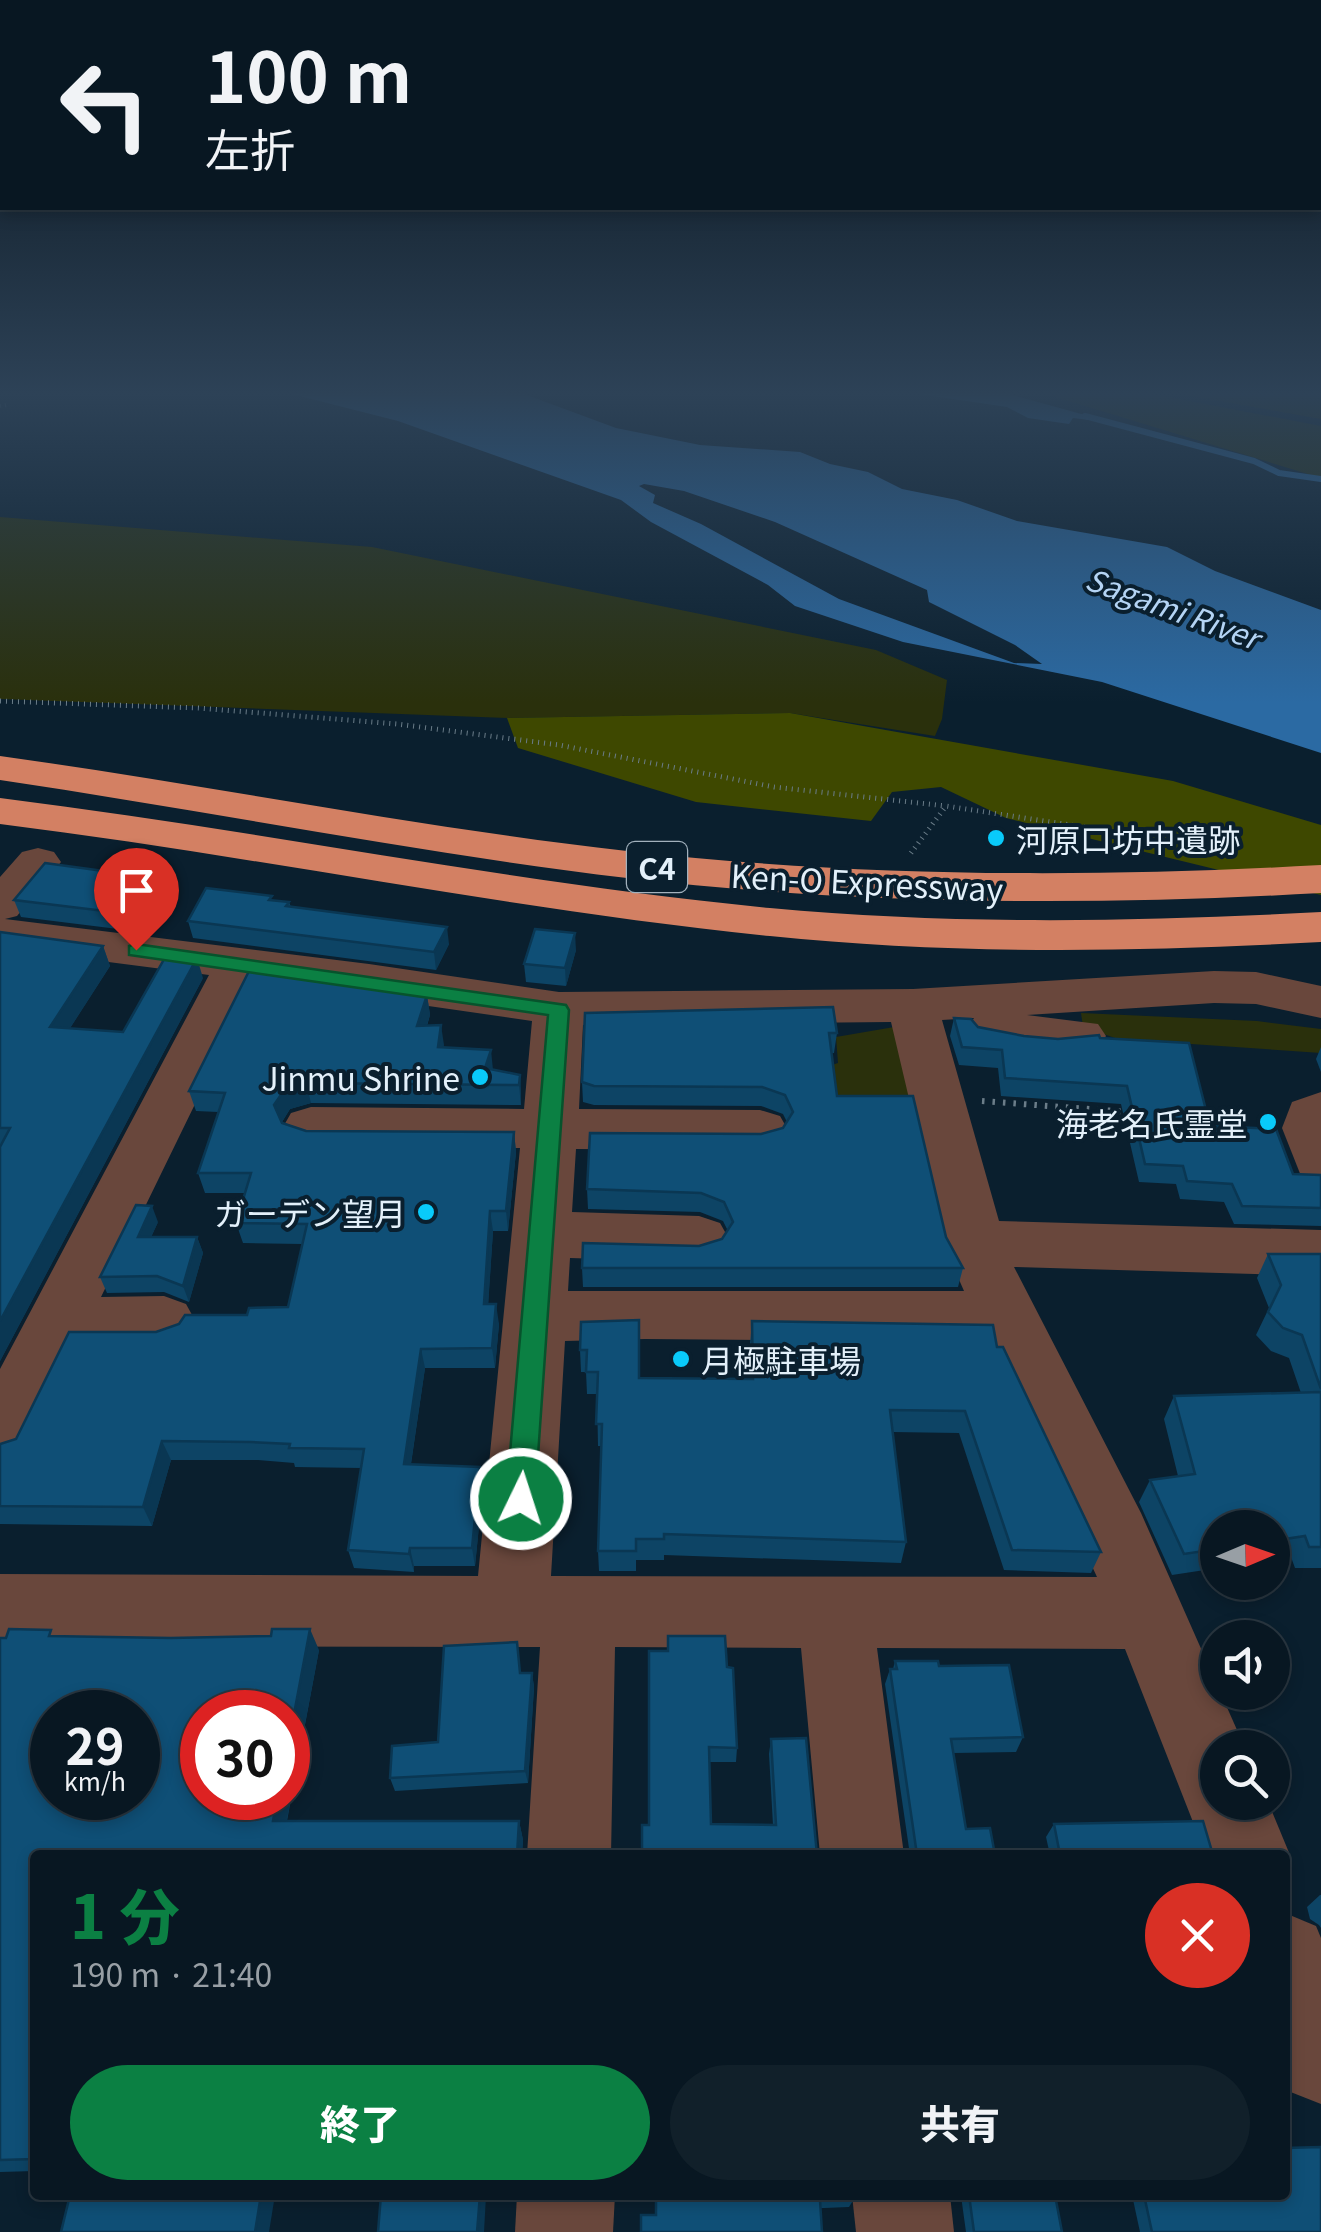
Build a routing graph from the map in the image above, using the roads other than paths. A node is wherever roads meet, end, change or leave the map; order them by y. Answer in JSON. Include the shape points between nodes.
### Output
{"nodes":[{"id":1,"x":0,"y":768,"type":"edge"},
{"id":2,"x":0,"y":812,"type":"edge"},
{"id":3,"x":38,"y":862,"type":"dead end"},
{"id":4,"x":1321,"y":879,"type":"edge"},
{"id":5,"x":0,"y":906,"type":"edge"},
{"id":6,"x":1321,"y":926,"type":"edge"},
{"id":7,"x":0,"y":933,"type":"edge"},
{"id":8,"x":238,"y":964,"type":"junction"},
{"id":9,"x":1321,"y":1002,"type":"edge"},
{"id":10,"x":559,"y":1010,"type":"junction"},
{"id":11,"x":929,"y":1015,"type":"junction"},
{"id":12,"x":998,"y":1015,"type":"junction"},
{"id":13,"x":1080,"y":1036,"type":"edge"},
{"id":14,"x":1321,"y":1111,"type":"edge"},
{"id":15,"x":549,"y":1126,"type":"junction"},
{"id":16,"x":311,"y":1127,"type":"edge"},
{"id":17,"x":760,"y":1130,"type":"edge"},
{"id":18,"x":1321,"y":1161,"type":"edge"},
{"id":19,"x":540,"y":1234,"type":"junction"},
{"id":20,"x":700,"y":1238,"type":"dead end"},
{"id":21,"x":973,"y":1242,"type":"junction"},
{"id":22,"x":1321,"y":1253,"type":"edge"},
{"id":23,"x":535,"y":1316,"type":"junction"},
{"id":24,"x":1007,"y":1317,"type":"junction"},
{"id":25,"x":164,"y":1322,"type":"dead end"},
{"id":26,"x":57,"y":1323,"type":"junction"},
{"id":27,"x":0,"y":1435,"type":"edge"},
{"id":28,"x":0,"y":1610,"type":"edge"},
{"id":29,"x":546,"y":1610,"type":"junction"},
{"id":30,"x":834,"y":1613,"type":"junction"},
{"id":31,"x":1149,"y":1613,"type":"junction"},
{"id":32,"x":1200,"y":1736,"type":"edge"},
{"id":33,"x":1234,"y":1820,"type":"edge"},
{"id":34,"x":569,"y":1850,"type":"edge"},
{"id":35,"x":861,"y":1850,"type":"edge"},
{"id":36,"x":1246,"y":1850,"type":"edge"},
{"id":37,"x":1290,"y":1971,"type":"edge"},
{"id":38,"x":1321,"y":2058,"type":"edge"},
{"id":39,"x":566,"y":2200,"type":"edge"},
{"id":40,"x":901,"y":2200,"type":"edge"},
{"id":41,"x":564,"y":2232,"type":"edge"},
{"id":42,"x":905,"y":2232,"type":"edge"}],
"edges":[{"from":1,"to":4,"type":"highway","name":"Ken-O Expressway","number":"C4","via":[[532,852],[757,876],[1008,890]]},
{"from":2,"to":6,"type":"highway","name":"Ken-O Expressway","number":"C4","via":[[771,922],[1074,936]]},
{"from":3,"to":5,"type":"street"},
{"from":7,"to":8,"type":"street"},
{"from":8,"to":10,"type":"street"},
{"from":8,"to":26,"type":"street"},
{"from":9,"to":12,"type":"street","via":[[1228,988]]},
{"from":10,"to":11,"type":"street"},
{"from":10,"to":15,"type":"street"},
{"from":11,"to":12,"type":"street"},
{"from":11,"to":21,"type":"street","via":[[934,1098]]},
{"from":12,"to":13,"type":"street"},
{"from":14,"to":18,"type":"street","via":[[1311,1116],[1310,1128]]},
{"from":15,"to":16,"type":"street"},
{"from":15,"to":17,"type":"street"},
{"from":15,"to":19,"type":"street"},
{"from":19,"to":20,"type":"street"},
{"from":19,"to":23,"type":"street"},
{"from":21,"to":22,"type":"street"},
{"from":21,"to":24,"type":"street"},
{"from":23,"to":24,"type":"street"},
{"from":23,"to":29,"type":"street"},
{"from":24,"to":31,"type":"street"},
{"from":25,"to":26,"type":"street"},
{"from":26,"to":27,"type":"street"},
{"from":28,"to":29,"type":"street"},
{"from":29,"to":30,"type":"street"},
{"from":29,"to":34,"type":"street"},
{"from":30,"to":31,"type":"street"},
{"from":30,"to":35,"type":"street"},
{"from":31,"to":32,"type":"street"},
{"from":33,"to":36,"type":"street"},
{"from":37,"to":38,"type":"street"},
{"from":39,"to":41,"type":"street"},
{"from":40,"to":42,"type":"street"}]}
